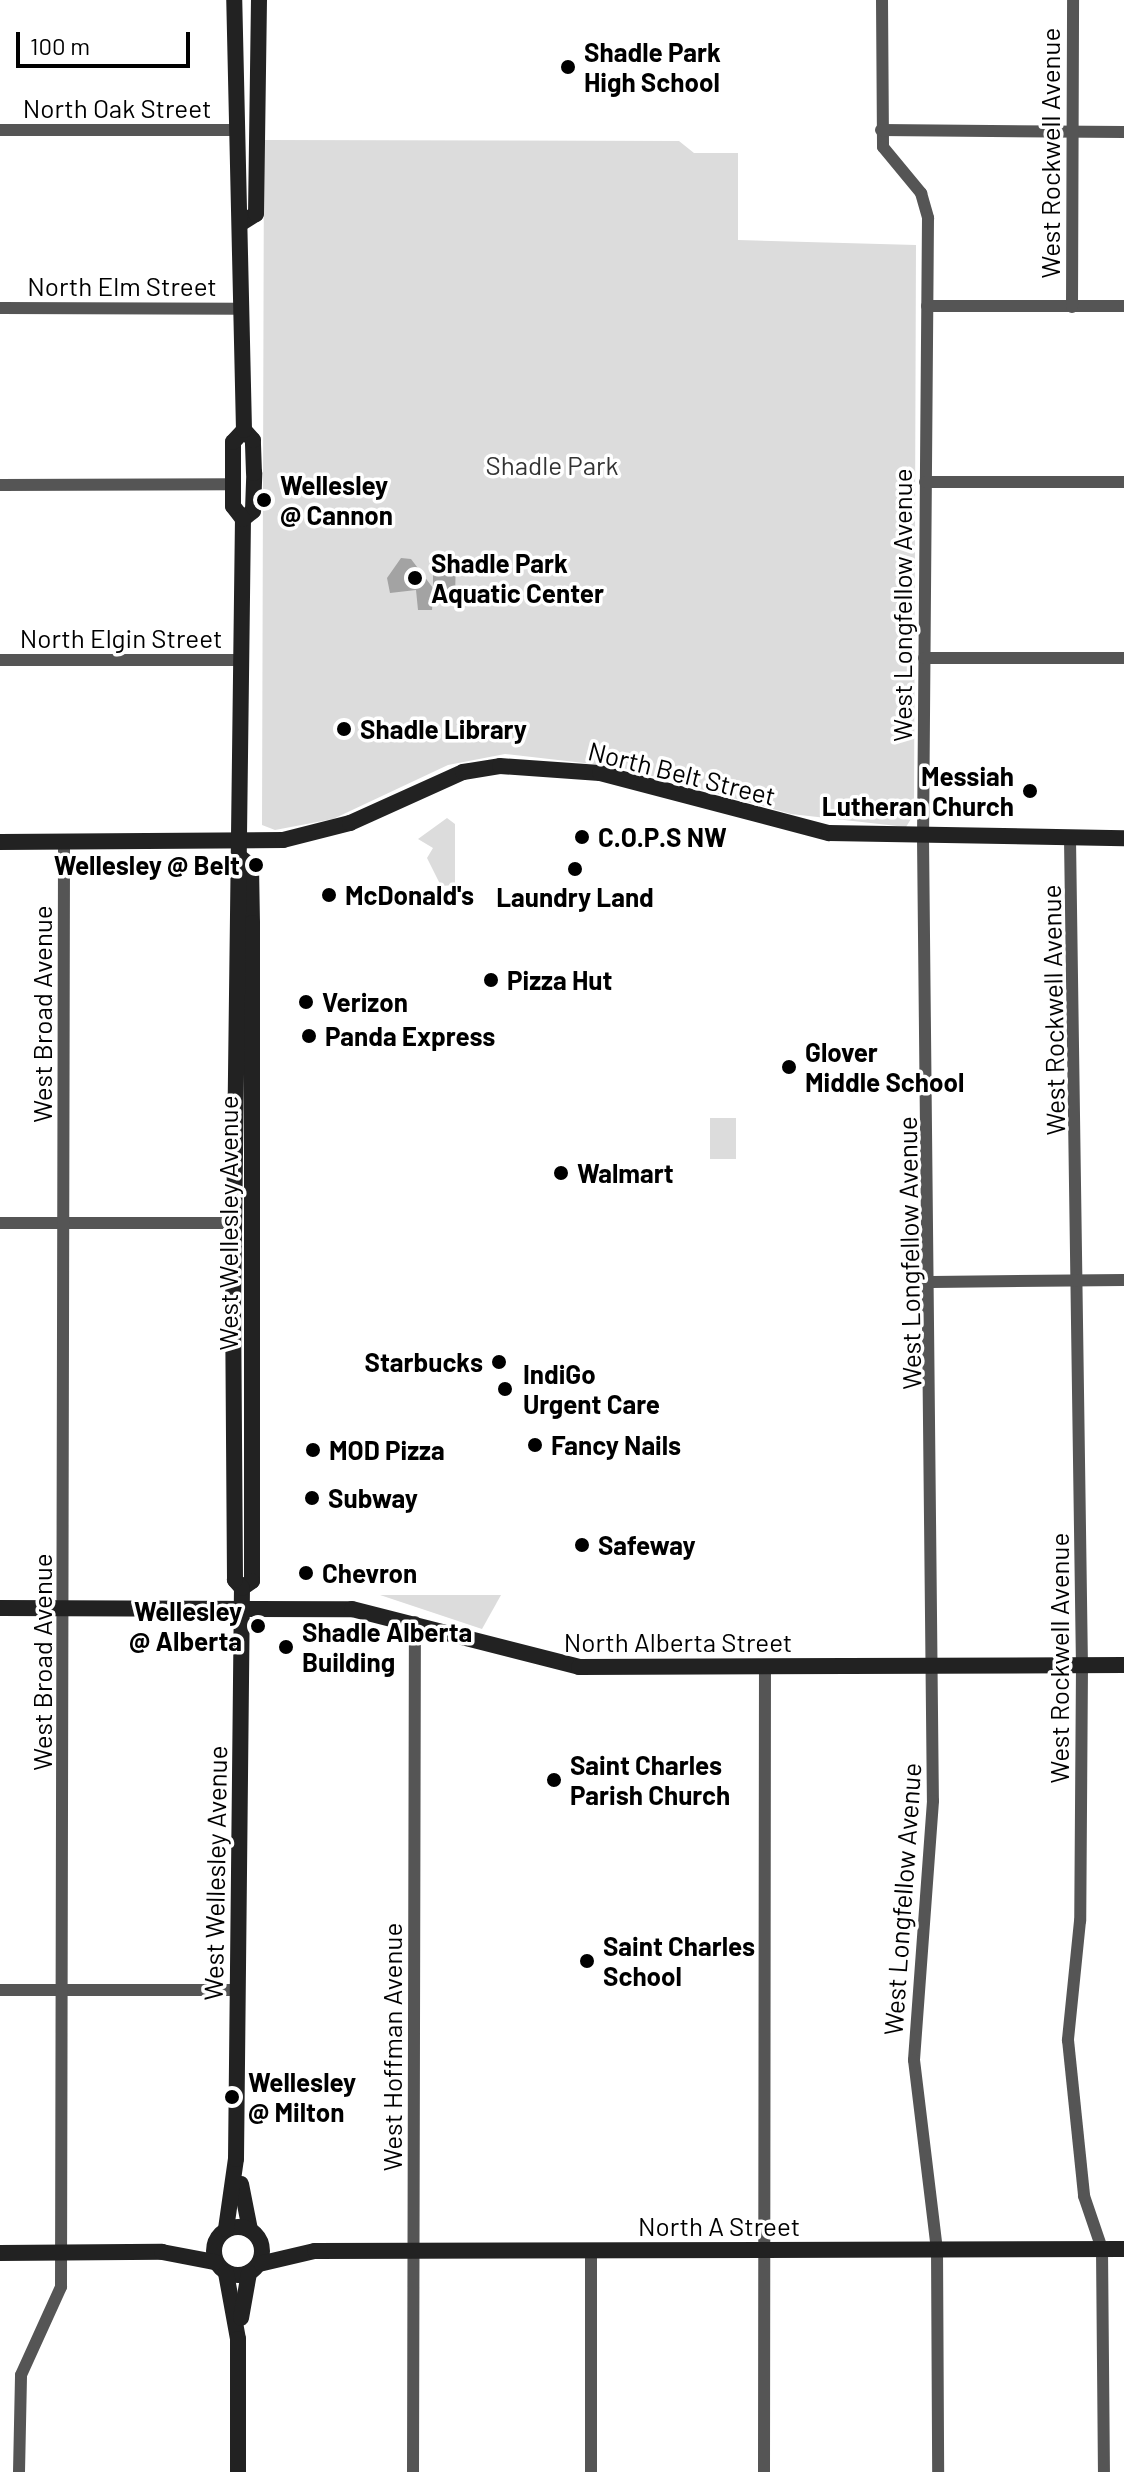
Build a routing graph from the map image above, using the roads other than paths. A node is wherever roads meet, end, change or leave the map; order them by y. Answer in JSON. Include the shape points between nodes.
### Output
{"nodes":[{"id":1,"x":234,"y":0,"type":"edge"},
{"id":2,"x":259,"y":0,"type":"edge"},
{"id":3,"x":882,"y":0,"type":"edge"},
{"id":4,"x":1073,"y":0,"type":"edge"},
{"id":5,"x":0,"y":130,"type":"edge"},
{"id":6,"x":233,"y":130,"type":"junction"},
{"id":7,"x":881,"y":130,"type":"junction"},
{"id":8,"x":1073,"y":132,"type":"junction"},
{"id":9,"x":1124,"y":132,"type":"edge"},
{"id":10,"x":249,"y":218,"type":"junction"},
{"id":11,"x":927,"y":306,"type":"junction"},
{"id":12,"x":1124,"y":306,"type":"edge"},
{"id":13,"x":1072,"y":307,"type":"junction"},
{"id":14,"x":0,"y":308,"type":"edge"},
{"id":15,"x":243,"y":309,"type":"junction"},
{"id":16,"x":244,"y":430,"type":"junction"},
{"id":17,"x":925,"y":482,"type":"junction"},
{"id":18,"x":1124,"y":482,"type":"edge"},
{"id":19,"x":233,"y":484,"type":"junction"},
{"id":20,"x":0,"y":485,"type":"edge"},
{"id":21,"x":243,"y":519,"type":"junction"},
{"id":22,"x":924,"y":658,"type":"junction"},
{"id":23,"x":1124,"y":658,"type":"edge"},
{"id":24,"x":0,"y":660,"type":"edge"},
{"id":25,"x":242,"y":660,"type":"junction"},
{"id":26,"x":923,"y":838,"type":"junction"},
{"id":27,"x":1124,"y":838,"type":"edge"},
{"id":28,"x":1070,"y":839,"type":"junction"},
{"id":29,"x":0,"y":842,"type":"edge"},
{"id":30,"x":64,"y":842,"type":"junction"},
{"id":31,"x":241,"y":850,"type":"junction"},
{"id":32,"x":0,"y":1223,"type":"edge"},
{"id":33,"x":232,"y":1223,"type":"junction"},
{"id":34,"x":64,"y":1224,"type":"junction"},
{"id":35,"x":232,"y":1259,"type":"junction"},
{"id":36,"x":1081,"y":1280,"type":"junction"},
{"id":37,"x":1124,"y":1280,"type":"edge"},
{"id":38,"x":932,"y":1282,"type":"junction"},
{"id":39,"x":252,"y":1315,"type":"junction"},
{"id":40,"x":233,"y":1360,"type":"junction"},
{"id":41,"x":242,"y":1588,"type":"junction"},
{"id":42,"x":0,"y":1608,"type":"edge"},
{"id":43,"x":64,"y":1608,"type":"junction"},
{"id":44,"x":242,"y":1608,"type":"junction"},
{"id":45,"x":415,"y":1622,"type":"junction"},
{"id":46,"x":934,"y":1665,"type":"junction"},
{"id":47,"x":1082,"y":1665,"type":"junction"},
{"id":48,"x":1124,"y":1665,"type":"edge"},
{"id":49,"x":765,"y":1667,"type":"junction"},
{"id":50,"x":0,"y":1990,"type":"edge"},
{"id":51,"x":63,"y":1990,"type":"junction"},
{"id":52,"x":238,"y":1990,"type":"junction"},
{"id":53,"x":236,"y":2159,"type":"junction"},
{"id":54,"x":220,"y":2234,"type":"junction"},
{"id":55,"x":255,"y":2234,"type":"junction"},
{"id":56,"x":937,"y":2249,"type":"junction"},
{"id":57,"x":1102,"y":2249,"type":"junction"},
{"id":58,"x":1124,"y":2249,"type":"edge"},
{"id":59,"x":591,"y":2250,"type":"junction"},
{"id":60,"x":764,"y":2250,"type":"junction"},
{"id":61,"x":315,"y":2251,"type":"junction"},
{"id":62,"x":413,"y":2251,"type":"junction"},
{"id":63,"x":162,"y":2252,"type":"junction"},
{"id":64,"x":0,"y":2253,"type":"edge"},
{"id":65,"x":61,"y":2253,"type":"junction"},
{"id":66,"x":220,"y":2268,"type":"junction"},
{"id":67,"x":254,"y":2268,"type":"junction"},
{"id":68,"x":238,"y":2339,"type":"junction"},
{"id":69,"x":19,"y":2472,"type":"edge"},
{"id":70,"x":238,"y":2472,"type":"edge"},
{"id":71,"x":413,"y":2472,"type":"edge"},
{"id":72,"x":591,"y":2472,"type":"edge"},
{"id":73,"x":764,"y":2472,"type":"edge"},
{"id":74,"x":938,"y":2472,"type":"edge"},
{"id":75,"x":1104,"y":2472,"type":"edge"}],
"edges":[{"from":1,"to":6,"type":"main road","name":"West Wellesley Avenue"},
{"from":2,"to":10,"type":"main road","name":"West Wellesley Avenue"},
{"from":3,"to":7,"type":"street","name":"West Longfellow Avenue"},
{"from":4,"to":8,"type":"street","name":"West Rockwell Avenue"},
{"from":5,"to":6,"type":"street","name":"North Oak Street"},
{"from":6,"to":10,"type":"main road","name":"West Wellesley Avenue","via":[[233,209]]},
{"from":7,"to":8,"type":"street"},
{"from":7,"to":11,"type":"street","name":"West Longfellow Avenue","via":[[887,158],[927,206]]},
{"from":8,"to":9,"type":"street"},
{"from":8,"to":13,"type":"street","name":"West Rockwell Avenue"},
{"from":10,"to":15,"type":"main road","name":"West Wellesley Avenue"},
{"from":11,"to":13,"type":"street"},
{"from":11,"to":17,"type":"street","name":"West Longfellow Avenue"},
{"from":12,"to":13,"type":"street"},
{"from":14,"to":15,"type":"street","name":"North Elm Street"},
{"from":15,"to":16,"type":"main road","name":"West Wellesley Avenue"},
{"from":16,"to":19,"type":"main road","name":"West Wellesley Avenue","via":[[233,442]]},
{"from":16,"to":21,"type":"main road","name":"West Wellesley Avenue","via":[[253,440],[254,473],[253,511]]},
{"from":17,"to":18,"type":"street"},
{"from":17,"to":22,"type":"street","name":"West Longfellow Avenue"},
{"from":19,"to":20,"type":"street"},
{"from":19,"to":21,"type":"main road","name":"West Wellesley Avenue","via":[[233,506]]},
{"from":21,"to":25,"type":"main road","name":"West Wellesley Avenue"},
{"from":22,"to":23,"type":"street"},
{"from":22,"to":26,"type":"street","name":"West Longfellow Avenue"},
{"from":24,"to":25,"type":"street","name":"North Elgin Street"},
{"from":25,"to":31,"type":"main road","name":"West Wellesley Avenue"},
{"from":26,"to":28,"type":"main road","name":"North Belt Street"},
{"from":26,"to":31,"type":"main road","name":"North Belt Street","via":[[829,833],[600,773],[500,766],[463,772],[322,833]]},
{"from":26,"to":38,"type":"street","name":"West Longfellow Avenue"},
{"from":27,"to":28,"type":"main road","name":"North Belt Street"},
{"from":28,"to":36,"type":"street","name":"West Rockwell Avenue"},
{"from":29,"to":30,"type":"main road","name":"North Belt Street"},
{"from":30,"to":31,"type":"main road","name":"North Belt Street"},
{"from":30,"to":34,"type":"street","name":"West Broad Avenue"},
{"from":31,"to":33,"type":"main road","name":"West Wellesley Avenue","via":[[233,882]]},
{"from":31,"to":39,"type":"main road","name":"West Wellesley Avenue","via":[[251,866]]},
{"from":32,"to":34,"type":"street"},
{"from":33,"to":34,"type":"street"},
{"from":33,"to":35,"type":"main road","name":"West Wellesley Avenue"},
{"from":34,"to":43,"type":"street","name":"West Broad Avenue"},
{"from":35,"to":39,"type":"main road"},
{"from":35,"to":40,"type":"main road","name":"West Wellesley Avenue"},
{"from":36,"to":37,"type":"street"},
{"from":36,"to":38,"type":"street"},
{"from":36,"to":47,"type":"street","name":"West Rockwell Avenue"},
{"from":38,"to":46,"type":"street","name":"West Longfellow Avenue"},
{"from":39,"to":40,"type":"main road"},
{"from":39,"to":41,"type":"main road","name":"West Wellesley Avenue","via":[[252,1581]]},
{"from":40,"to":41,"type":"main road","name":"West Wellesley Avenue","via":[[235,1580]]},
{"from":41,"to":44,"type":"main road","name":"West Wellesley Avenue"},
{"from":42,"to":43,"type":"main road","name":"North Alberta Street"},
{"from":43,"to":44,"type":"main road","name":"North Alberta Street"},
{"from":43,"to":51,"type":"street","name":"West Broad Avenue"},
{"from":44,"to":45,"type":"main road","name":"North Alberta Street","via":[[338,1608]]},
{"from":44,"to":52,"type":"main road","name":"West Wellesley Avenue"},
{"from":45,"to":49,"type":"main road","name":"North Alberta Street","via":[[551,1665]]},
{"from":45,"to":62,"type":"street","name":"West Hoffman Avenue"},
{"from":46,"to":47,"type":"main road","name":"North Alberta Street"},
{"from":46,"to":49,"type":"main road","name":"North Alberta Street"},
{"from":46,"to":56,"type":"street","name":"West Longfellow Avenue","via":[[933,1801],[914,2060]]},
{"from":47,"to":48,"type":"main road","name":"North Alberta Street"},
{"from":47,"to":57,"type":"street","name":"West Rockwell Avenue","via":[[1080,1921],[1068,2040],[1084,2196]]},
{"from":49,"to":60,"type":"street"},
{"from":50,"to":51,"type":"street"},
{"from":51,"to":52,"type":"street"},
{"from":51,"to":65,"type":"street","name":"West Broad Avenue"},
{"from":52,"to":53,"type":"main road","name":"West Wellesley Avenue"},
{"from":53,"to":54,"type":"main road","name":"West Wellesley Avenue"},
{"from":53,"to":55,"type":"main road","name":"West Wellesley Avenue"},
{"from":54,"to":55,"type":"main road","name":"North A Street"},
{"from":54,"to":63,"type":"main road"},
{"from":54,"to":66,"type":"main road","name":"West Wellesley Avenue"},
{"from":55,"to":61,"type":"main road","name":"North A Street"},
{"from":55,"to":67,"type":"main road","name":"West Wellesley Avenue"},
{"from":56,"to":57,"type":"main road","name":"North A Street"},
{"from":56,"to":60,"type":"main road","name":"North A Street"},
{"from":56,"to":74,"type":"street","name":"West Longfellow Avenue"},
{"from":57,"to":58,"type":"main road","name":"North A Street"},
{"from":57,"to":75,"type":"street","name":"West Rockwell Avenue"},
{"from":59,"to":60,"type":"main road","name":"North A Street"},
{"from":59,"to":62,"type":"main road","name":"North A Street"},
{"from":59,"to":72,"type":"street"},
{"from":60,"to":73,"type":"street"},
{"from":61,"to":62,"type":"main road","name":"North A Street"},
{"from":61,"to":67,"type":"main road","name":"North A Street"},
{"from":62,"to":71,"type":"street","name":"West Hoffman Avenue"},
{"from":63,"to":65,"type":"main road"},
{"from":63,"to":66,"type":"main road"},
{"from":64,"to":65,"type":"main road"},
{"from":65,"to":69,"type":"street","name":"West Broad Avenue","via":[[57,2305],[21,2375]]},
{"from":66,"to":67,"type":"main road","name":"North A Street"},
{"from":66,"to":68,"type":"main road"},
{"from":67,"to":68,"type":"main road"},
{"from":68,"to":70,"type":"main road"}]}
